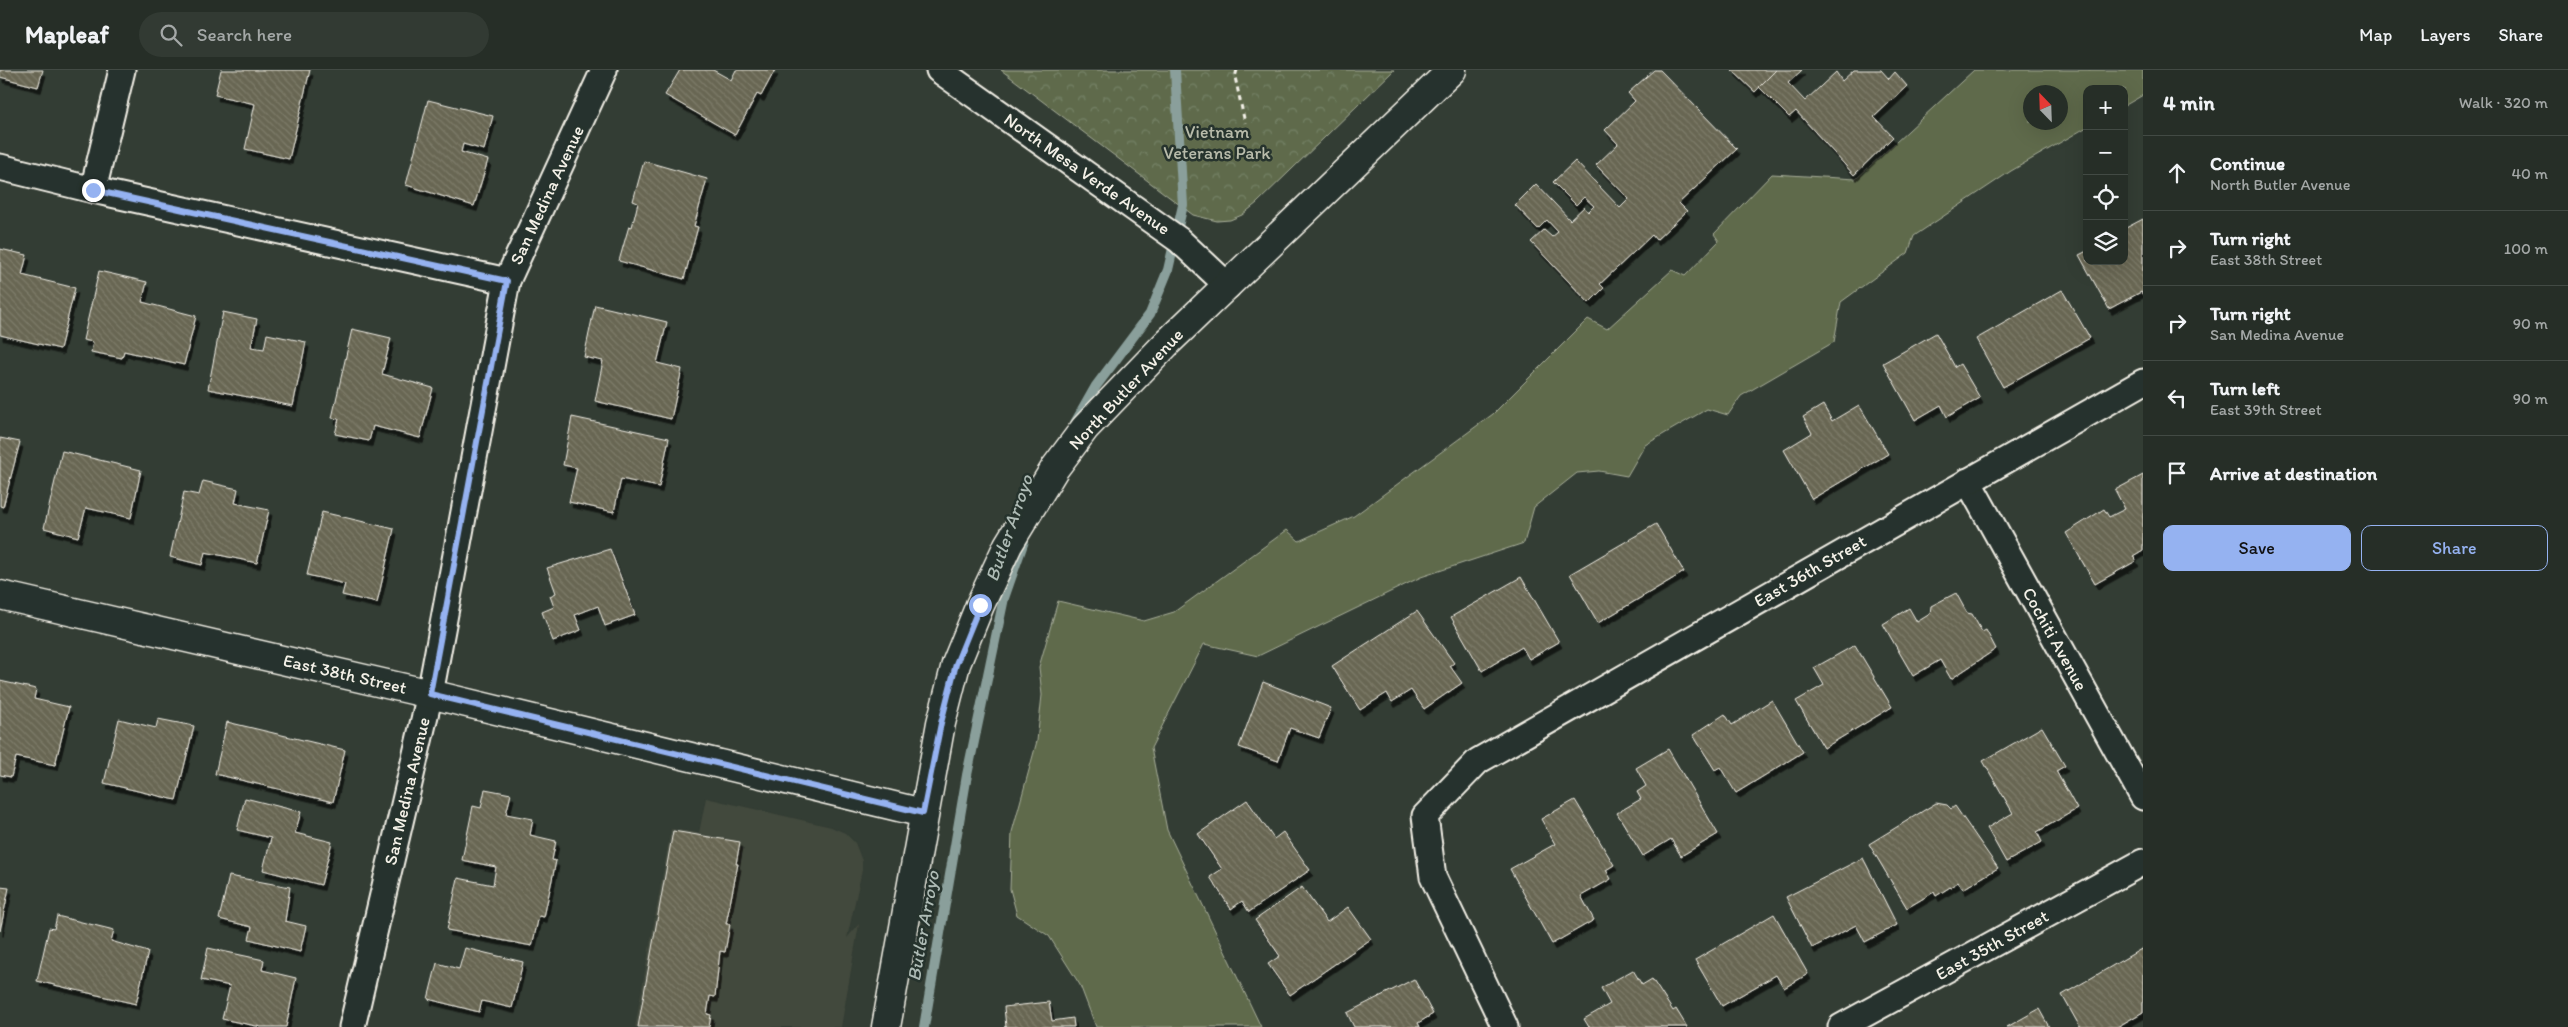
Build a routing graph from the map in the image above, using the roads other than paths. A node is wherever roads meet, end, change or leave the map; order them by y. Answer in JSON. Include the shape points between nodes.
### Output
{"nodes":[{"id":1,"x":122,"y":70,"type":"edge"},
{"id":2,"x":604,"y":70,"type":"edge"},
{"id":3,"x":939,"y":70,"type":"edge"},
{"id":4,"x":1452,"y":70,"type":"edge"},
{"id":5,"x":0,"y":166,"type":"edge"},
{"id":6,"x":93,"y":190,"type":"junction"},
{"id":7,"x":507,"y":281,"type":"junction"},
{"id":8,"x":1228,"y":286,"type":"junction"},
{"id":9,"x":2143,"y":382,"type":"edge"},
{"id":10,"x":1968,"y":481,"type":"junction"},
{"id":11,"x":0,"y":595,"type":"edge"},
{"id":12,"x":430,"y":694,"type":"junction"},
{"id":13,"x":2143,"y":797,"type":"edge"},
{"id":14,"x":923,"y":813,"type":"junction"},
{"id":15,"x":2143,"y":862,"type":"edge"},
{"id":16,"x":352,"y":1027,"type":"edge"},
{"id":17,"x":886,"y":1027,"type":"edge"},
{"id":18,"x":1505,"y":1027,"type":"edge"},
{"id":19,"x":1841,"y":1027,"type":"edge"}],
"edges":[{"from":1,"to":6,"type":"street"},
{"from":2,"to":7,"type":"street","name":"San Medina Avenue"},
{"from":3,"to":8,"type":"street","name":"North Mesa Verde Avenue","via":[[1179,240]]},
{"from":4,"to":8,"type":"main road","name":"North Butler Avenue"},
{"from":5,"to":6,"type":"street"},
{"from":6,"to":7,"type":"street"},
{"from":7,"to":12,"type":"street","name":"San Medina Avenue"},
{"from":8,"to":14,"type":"main road","name":"North Butler Avenue","via":[[1169,341],[1085,428],[1055,468],[1008,545],[956,664]]},
{"from":9,"to":10,"type":"street","name":"East 36th Street"},
{"from":10,"to":13,"type":"street","name":"Cochiti Avenue"},
{"from":10,"to":18,"type":"street","name":"East 36th Street","via":[[1478,761],[1425,816],[1433,877]]},
{"from":11,"to":12,"type":"main road","name":"East 38th Street"},
{"from":12,"to":14,"type":"main road","name":"East 38th Street"},
{"from":12,"to":16,"type":"street","name":"San Medina Avenue"},
{"from":14,"to":17,"type":"main road","name":"North Butler Avenue"},
{"from":15,"to":19,"type":"street","name":"East 35th Street"}]}
